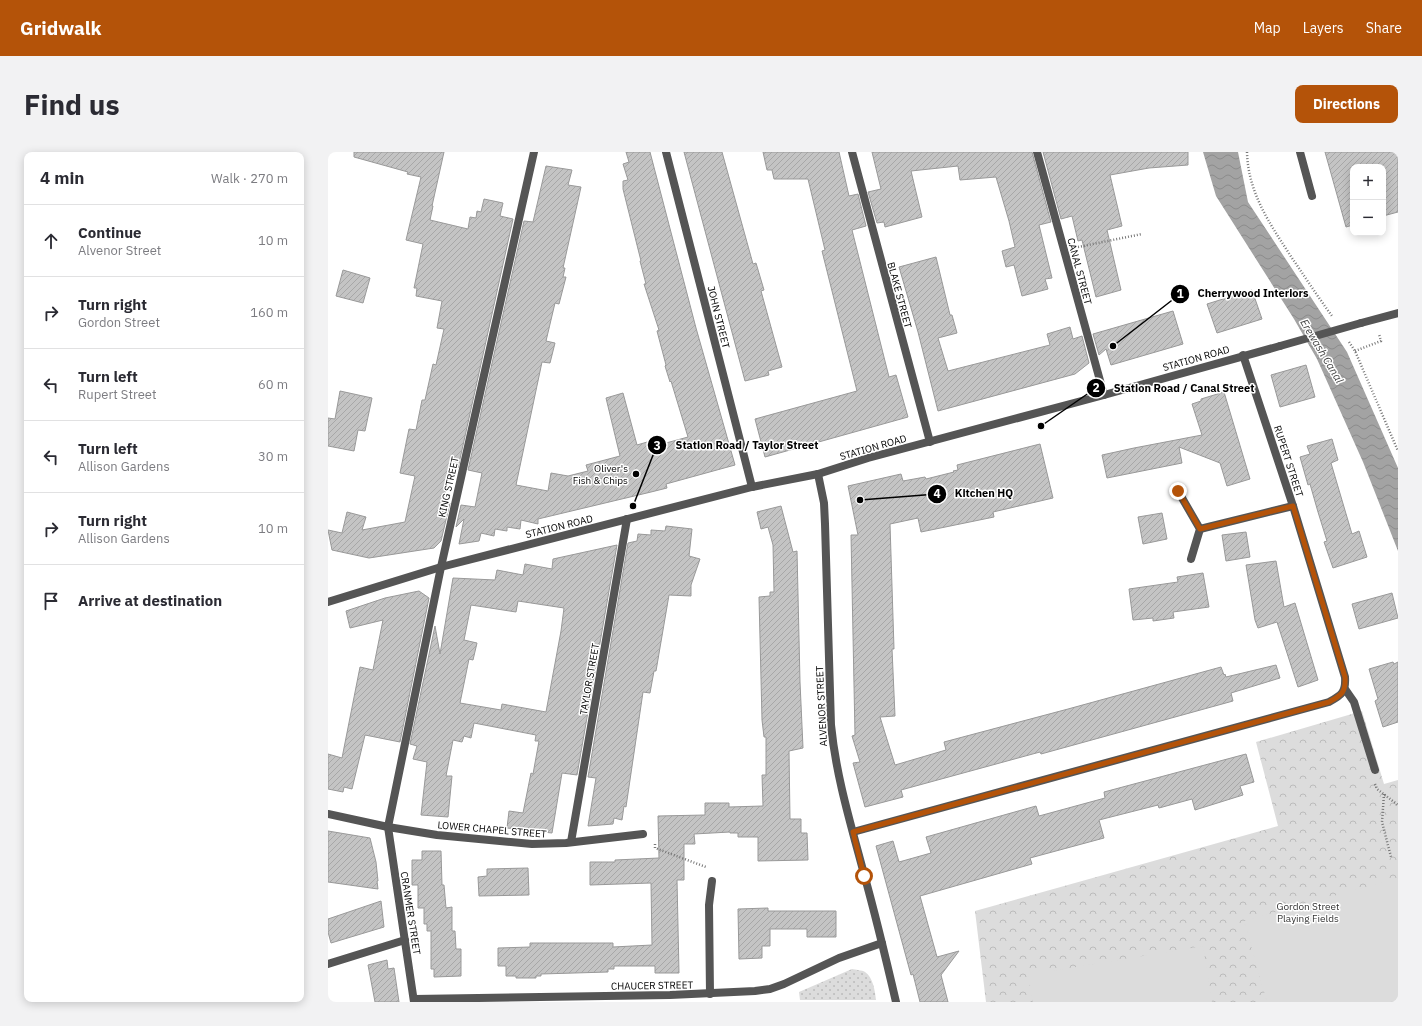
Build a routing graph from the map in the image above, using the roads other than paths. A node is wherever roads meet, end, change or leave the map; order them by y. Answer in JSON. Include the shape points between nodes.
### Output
{"nodes":[{"id":1,"x":534,"y":152,"type":"edge"},
{"id":2,"x":666,"y":152,"type":"edge"},
{"id":3,"x":852,"y":152,"type":"edge"},
{"id":4,"x":1037,"y":152,"type":"edge"},
{"id":5,"x":1300,"y":152,"type":"edge"},
{"id":6,"x":1312,"y":196,"type":"dead end"},
{"id":7,"x":1398,"y":312,"type":"edge"},
{"id":8,"x":1243,"y":355,"type":"junction"},
{"id":9,"x":1104,"y":396,"type":"junction"},
{"id":10,"x":930,"y":442,"type":"junction"},
{"id":11,"x":818,"y":474,"type":"junction"},
{"id":12,"x":752,"y":487,"type":"junction"},
{"id":13,"x":1178,"y":491,"type":"dead end"},
{"id":14,"x":1293,"y":506,"type":"junction"},
{"id":15,"x":627,"y":519,"type":"junction"},
{"id":16,"x":1200,"y":529,"type":"junction"},
{"id":17,"x":1191,"y":559,"type":"dead end"},
{"id":18,"x":440,"y":567,"type":"junction"},
{"id":19,"x":328,"y":602,"type":"edge"},
{"id":20,"x":1345,"y":689,"type":"junction"},
{"id":21,"x":1375,"y":770,"type":"dead end"},
{"id":22,"x":328,"y":814,"type":"edge"},
{"id":23,"x":388,"y":827,"type":"junction"},
{"id":24,"x":853,"y":832,"type":"junction"},
{"id":25,"x":643,"y":834,"type":"road end"},
{"id":26,"x":570,"y":842,"type":"junction"},
{"id":27,"x":712,"y":881,"type":"road end"},
{"id":28,"x":405,"y":940,"type":"junction"},
{"id":29,"x":882,"y":943,"type":"junction"},
{"id":30,"x":328,"y":964,"type":"edge"},
{"id":31,"x":710,"y":994,"type":"junction"},
{"id":32,"x":414,"y":1000,"type":"edge"},
{"id":33,"x":896,"y":1002,"type":"edge"}],
"edges":[{"from":1,"to":18,"type":"street","name":"KING STREET"},
{"from":2,"to":12,"type":"street","name":"JOHN STREET"},
{"from":3,"to":10,"type":"street","name":"BLAKE STREET"},
{"from":4,"to":9,"type":"street","name":"CANAL STREET"},
{"from":5,"to":6,"type":"street"},
{"from":7,"to":8,"type":"street","name":"STATION ROAD","bridge":true},
{"from":8,"to":9,"type":"street","name":"STATION ROAD"},
{"from":8,"to":14,"type":"street","name":"RUPERT STREET"},
{"from":9,"to":10,"type":"street","name":"STATION ROAD"},
{"from":10,"to":11,"type":"street","name":"STATION ROAD"},
{"from":11,"to":12,"type":"street","name":"STATION ROAD"},
{"from":11,"to":24,"type":"street","name":"ALVENOR STREET","via":[[824,503],[830,725]]},
{"from":12,"to":15,"type":"street","name":"STATION ROAD"},
{"from":13,"to":16,"type":"street"},
{"from":14,"to":16,"type":"street"},
{"from":14,"to":20,"type":"street","name":"RUPERT STREET","via":[[1345,677]]},
{"from":15,"to":18,"type":"street","name":"STATION ROAD"},
{"from":15,"to":26,"type":"street","name":"TAYLOR STREET"},
{"from":16,"to":17,"type":"street"},
{"from":18,"to":19,"type":"street","name":"STATION ROAD"},
{"from":18,"to":23,"type":"street","name":"KING STREET"},
{"from":20,"to":21,"type":"street","via":[[1354,702]]},
{"from":20,"to":24,"type":"street","via":[[1341,695],[1329,702]]},
{"from":22,"to":23,"type":"street","name":"LOWER CHAPEL STREET"},
{"from":23,"to":26,"type":"street","name":"LOWER CHAPEL STREET","via":[[437,835],[532,844]]},
{"from":23,"to":28,"type":"street","name":"CRANMER STREET"},
{"from":24,"to":29,"type":"street","name":"ALVENOR STREET"},
{"from":25,"to":26,"type":"street","name":"LOWER CHAPEL STREET"},
{"from":27,"to":31,"type":"street","via":[[709,905]]},
{"from":28,"to":30,"type":"street"},
{"from":28,"to":32,"type":"street","name":"CRANMER STREET"},
{"from":29,"to":31,"type":"street","name":"CHAUCER STREET","via":[[840,958],[770,989]]},
{"from":29,"to":33,"type":"street","name":"ALVENOR STREET"},
{"from":31,"to":32,"type":"street","name":"CHAUCER STREET"}]}
